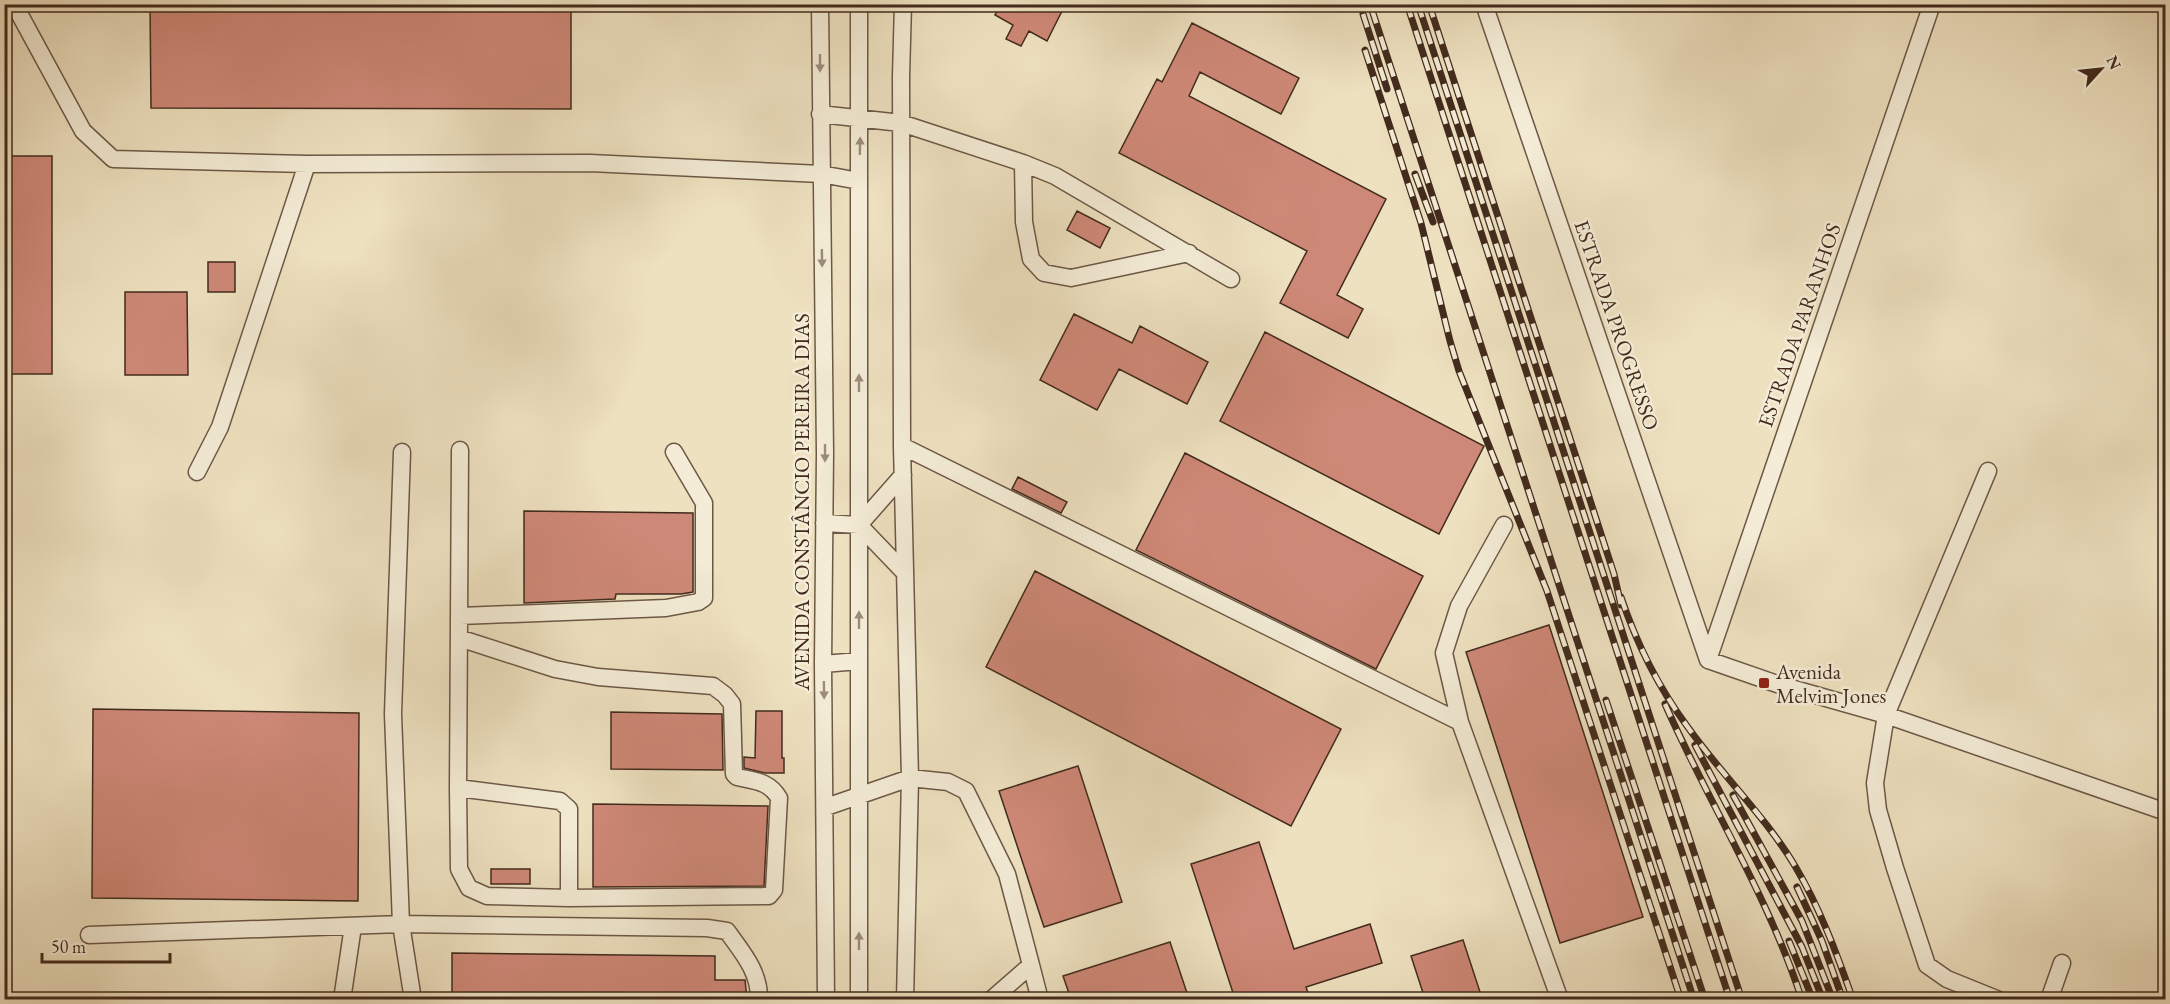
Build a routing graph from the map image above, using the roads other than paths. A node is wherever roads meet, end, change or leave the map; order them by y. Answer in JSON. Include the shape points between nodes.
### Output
{"nodes":[{"id":1,"x":14,"y":4,"type":"edge"},
{"id":2,"x":820,"y":4,"type":"edge"},
{"id":3,"x":859,"y":4,"type":"edge"},
{"id":4,"x":903,"y":4,"type":"edge"},
{"id":5,"x":1484,"y":4,"type":"edge"},
{"id":6,"x":1932,"y":4,"type":"edge"},
{"id":7,"x":820,"y":114,"type":"junction"},
{"id":8,"x":860,"y":117,"type":"junction"},
{"id":9,"x":901,"y":123,"type":"junction"},
{"id":10,"x":1023,"y":163,"type":"junction"},
{"id":11,"x":307,"y":164,"type":"junction"},
{"id":12,"x":821,"y":174,"type":"junction"},
{"id":13,"x":859,"y":181,"type":"junction"},
{"id":14,"x":1189,"y":253,"type":"junction"},
{"id":15,"x":1231,"y":279,"type":"dead end"},
{"id":16,"x":902,"y":446,"type":"junction"},
{"id":17,"x":460,"y":450,"type":"dead end"},
{"id":18,"x":402,"y":452,"type":"dead end"},
{"id":19,"x":674,"y":452,"type":"dead end"},
{"id":20,"x":1988,"y":471,"type":"dead end"},
{"id":21,"x":197,"y":472,"type":"dead end"},
{"id":22,"x":903,"y":475,"type":"junction"},
{"id":23,"x":824,"y":523,"type":"junction"},
{"id":24,"x":859,"y":525,"type":"junction"},
{"id":25,"x":1504,"y":525,"type":"dead end"},
{"id":26,"x":905,"y":573,"type":"junction"},
{"id":27,"x":460,"y":616,"type":"junction"},
{"id":28,"x":459,"y":638,"type":"junction"},
{"id":29,"x":1708,"y":660,"type":"junction"},
{"id":30,"x":859,"y":661,"type":"junction"},
{"id":31,"x":823,"y":664,"type":"junction"},
{"id":32,"x":1886,"y":715,"type":"junction"},
{"id":33,"x":1460,"y":722,"type":"junction"},
{"id":34,"x":910,"y":778,"type":"junction"},
{"id":35,"x":458,"y":788,"type":"junction"},
{"id":36,"x":859,"y":795,"type":"junction"},
{"id":37,"x":825,"y":807,"type":"junction"},
{"id":38,"x":2166,"y":812,"type":"edge"},
{"id":39,"x":569,"y":898,"type":"junction"},
{"id":40,"x":401,"y":924,"type":"junction"},
{"id":41,"x":353,"y":926,"type":"junction"},
{"id":42,"x":89,"y":935,"type":"dead end"},
{"id":43,"x":2062,"y":963,"type":"dead end"},
{"id":44,"x":1031,"y":965,"type":"junction"},
{"id":45,"x":342,"y":999,"type":"edge"},
{"id":46,"x":413,"y":999,"type":"edge"},
{"id":47,"x":759,"y":999,"type":"edge"},
{"id":48,"x":826,"y":999,"type":"edge"},
{"id":49,"x":859,"y":999,"type":"edge"},
{"id":50,"x":905,"y":999,"type":"edge"},
{"id":51,"x":991,"y":999,"type":"edge"},
{"id":52,"x":1040,"y":999,"type":"edge"},
{"id":53,"x":1560,"y":999,"type":"edge"},
{"id":54,"x":1999,"y":999,"type":"edge"},
{"id":55,"x":2049,"y":999,"type":"edge"}],
"edges":[{"from":1,"to":11,"type":"street","via":[[83,131],[113,159]]},
{"from":2,"to":7,"type":"street","name":"AVENIDA CONSTÂNCIO PEREIRA DIAS","one_way":true},
{"from":3,"to":8,"type":"street"},
{"from":4,"to":9,"type":"street"},
{"from":5,"to":29,"type":"street","name":"ESTRADA PROGRESSO"},
{"from":6,"to":29,"type":"street","name":"ESTRADA PARANHOS"},
{"from":7,"to":8,"type":"street"},
{"from":7,"to":12,"type":"street","name":"AVENIDA CONSTÂNCIO PEREIRA DIAS"},
{"from":8,"to":9,"type":"street"},
{"from":13,"to":8,"type":"street","one_way":true},
{"from":9,"to":10,"type":"street"},
{"from":9,"to":16,"type":"street"},
{"from":10,"to":14,"type":"street","via":[[1055,176]]},
{"from":10,"to":14,"type":"street","via":[[1024,222],[1031,259],[1044,273],[1071,278]]},
{"from":11,"to":12,"type":"street","via":[[590,163]]},
{"from":11,"to":21,"type":"street","via":[[220,427]]},
{"from":12,"to":13,"type":"street"},
{"from":12,"to":23,"type":"street","name":"AVENIDA CONSTÂNCIO PEREIRA DIAS","one_way":true},
{"from":24,"to":13,"type":"street","one_way":true},
{"from":14,"to":15,"type":"street"},
{"from":16,"to":22,"type":"street"},
{"from":16,"to":33,"type":"street"},
{"from":17,"to":27,"type":"street"},
{"from":18,"to":40,"type":"street","via":[[393,714]]},
{"from":19,"to":27,"type":"street","via":[[705,503],[704,598],[666,608]]},
{"from":20,"to":32,"type":"street"},
{"from":22,"to":24,"type":"street"},
{"from":22,"to":26,"type":"street"},
{"from":23,"to":24,"type":"street"},
{"from":23,"to":31,"type":"street","name":"AVENIDA CONSTÂNCIO PEREIRA DIAS"},
{"from":24,"to":26,"type":"street"},
{"from":30,"to":24,"type":"street","one_way":true},
{"from":25,"to":33,"type":"street","via":[[1459,606],[1444,654]]},
{"from":26,"to":34,"type":"street"},
{"from":27,"to":28,"type":"street"},
{"from":28,"to":35,"type":"street"},
{"from":28,"to":39,"type":"street","via":[[555,669],[598,677],[713,686],[732,704],[734,774],[768,784],[779,798],[774,891],[770,896]]},
{"from":29,"to":32,"type":"street"},
{"from":30,"to":31,"type":"street"},
{"from":30,"to":36,"type":"street"},
{"from":31,"to":37,"type":"street","name":"AVENIDA CONSTÂNCIO PEREIRA DIAS","one_way":true},
{"from":32,"to":38,"type":"street"},
{"from":32,"to":54,"type":"street","via":[[1875,783],[1878,810],[1927,965],[1947,979]]},
{"from":33,"to":53,"type":"street"},
{"from":34,"to":36,"type":"street"},
{"from":34,"to":44,"type":"street","via":[[948,782],[966,791],[1007,874]]},
{"from":34,"to":50,"type":"street"},
{"from":35,"to":39,"type":"street","via":[[560,801],[569,809]]},
{"from":35,"to":39,"type":"street","via":[[459,869],[469,888],[487,896]]},
{"from":36,"to":37,"type":"street"},
{"from":49,"to":36,"type":"street","one_way":true},
{"from":37,"to":48,"type":"street","name":"AVENIDA CONSTÂNCIO PEREIRA DIAS"},
{"from":40,"to":41,"type":"street"},
{"from":40,"to":46,"type":"street"},
{"from":40,"to":47,"type":"street","via":[[728,931],[751,964]]},
{"from":41,"to":42,"type":"street"},
{"from":41,"to":45,"type":"street"},
{"from":43,"to":55,"type":"street"},
{"from":44,"to":51,"type":"street"},
{"from":44,"to":52,"type":"street"}]}
